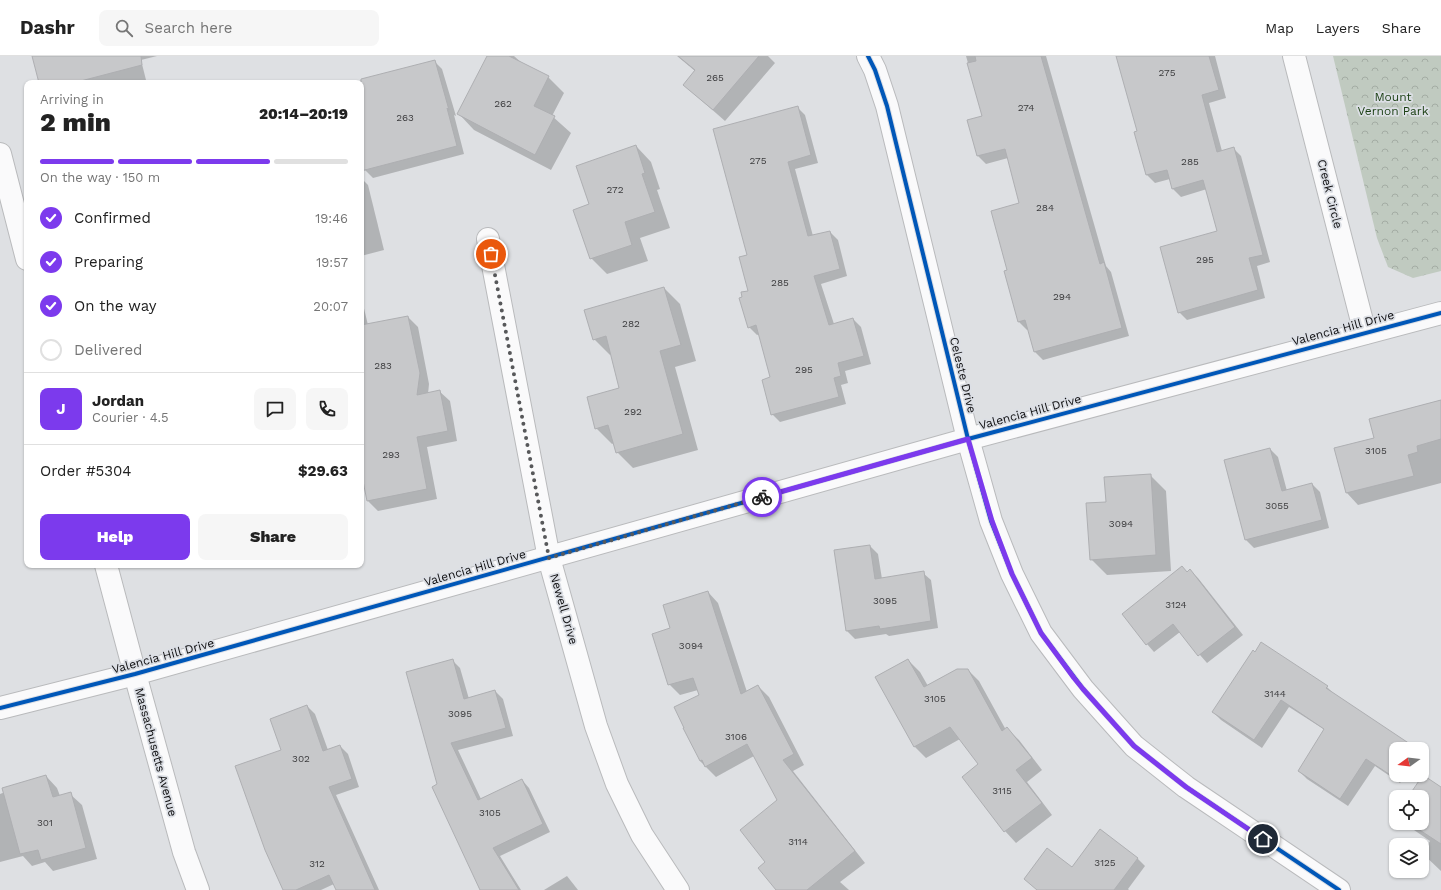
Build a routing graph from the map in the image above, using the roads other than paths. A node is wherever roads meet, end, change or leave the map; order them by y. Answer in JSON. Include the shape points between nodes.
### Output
{"nodes":[{"id":1,"x":868,"y":56,"type":"edge"},
{"id":2,"x":1294,"y":56,"type":"edge"},
{"id":3,"x":0,"y":154,"type":"edge"},
{"id":4,"x":488,"y":239,"type":"dead end"},
{"id":5,"x":24,"y":247,"type":"edge"},
{"id":6,"x":1441,"y":313,"type":"edge"},
{"id":7,"x":1365,"y":333,"type":"junction"},
{"id":8,"x":968,"y":439,"type":"junction"},
{"id":9,"x":549,"y":558,"type":"junction"},
{"id":10,"x":107,"y":568,"type":"edge"},
{"id":11,"x":134,"y":674,"type":"junction"},
{"id":12,"x":0,"y":708,"type":"edge"},
{"id":13,"x":198,"y":890,"type":"edge"},
{"id":14,"x":678,"y":890,"type":"edge"},
{"id":15,"x":1339,"y":890,"type":"edge"}],
"edges":[{"from":1,"to":8,"type":"street","name":"Celeste Drive","via":[[887,106]]},
{"from":2,"to":7,"type":"street","name":"Creek Circle"},
{"from":3,"to":5,"type":"street"},
{"from":4,"to":9,"type":"street","name":"Newell Drive"},
{"from":6,"to":7,"type":"street","name":"Valencia Hill Drive"},
{"from":7,"to":8,"type":"street","name":"Valencia Hill Drive"},
{"from":8,"to":9,"type":"street","name":"Valencia Hill Drive"},
{"from":8,"to":15,"type":"street","name":"Celeste Drive","via":[[992,521],[1012,574],[1041,633],[1083,689],[1134,746],[1186,787]]},
{"from":9,"to":11,"type":"street","name":"Valencia Hill Drive"},
{"from":9,"to":14,"type":"street","name":"Newell Drive","via":[[596,726],[617,784],[642,834]]},
{"from":10,"to":11,"type":"street","name":"Massachusetts Avenue"},
{"from":11,"to":12,"type":"street","name":"Valencia Hill Drive"},
{"from":11,"to":13,"type":"street","name":"Massachusetts Avenue","via":[[184,852]]}]}
